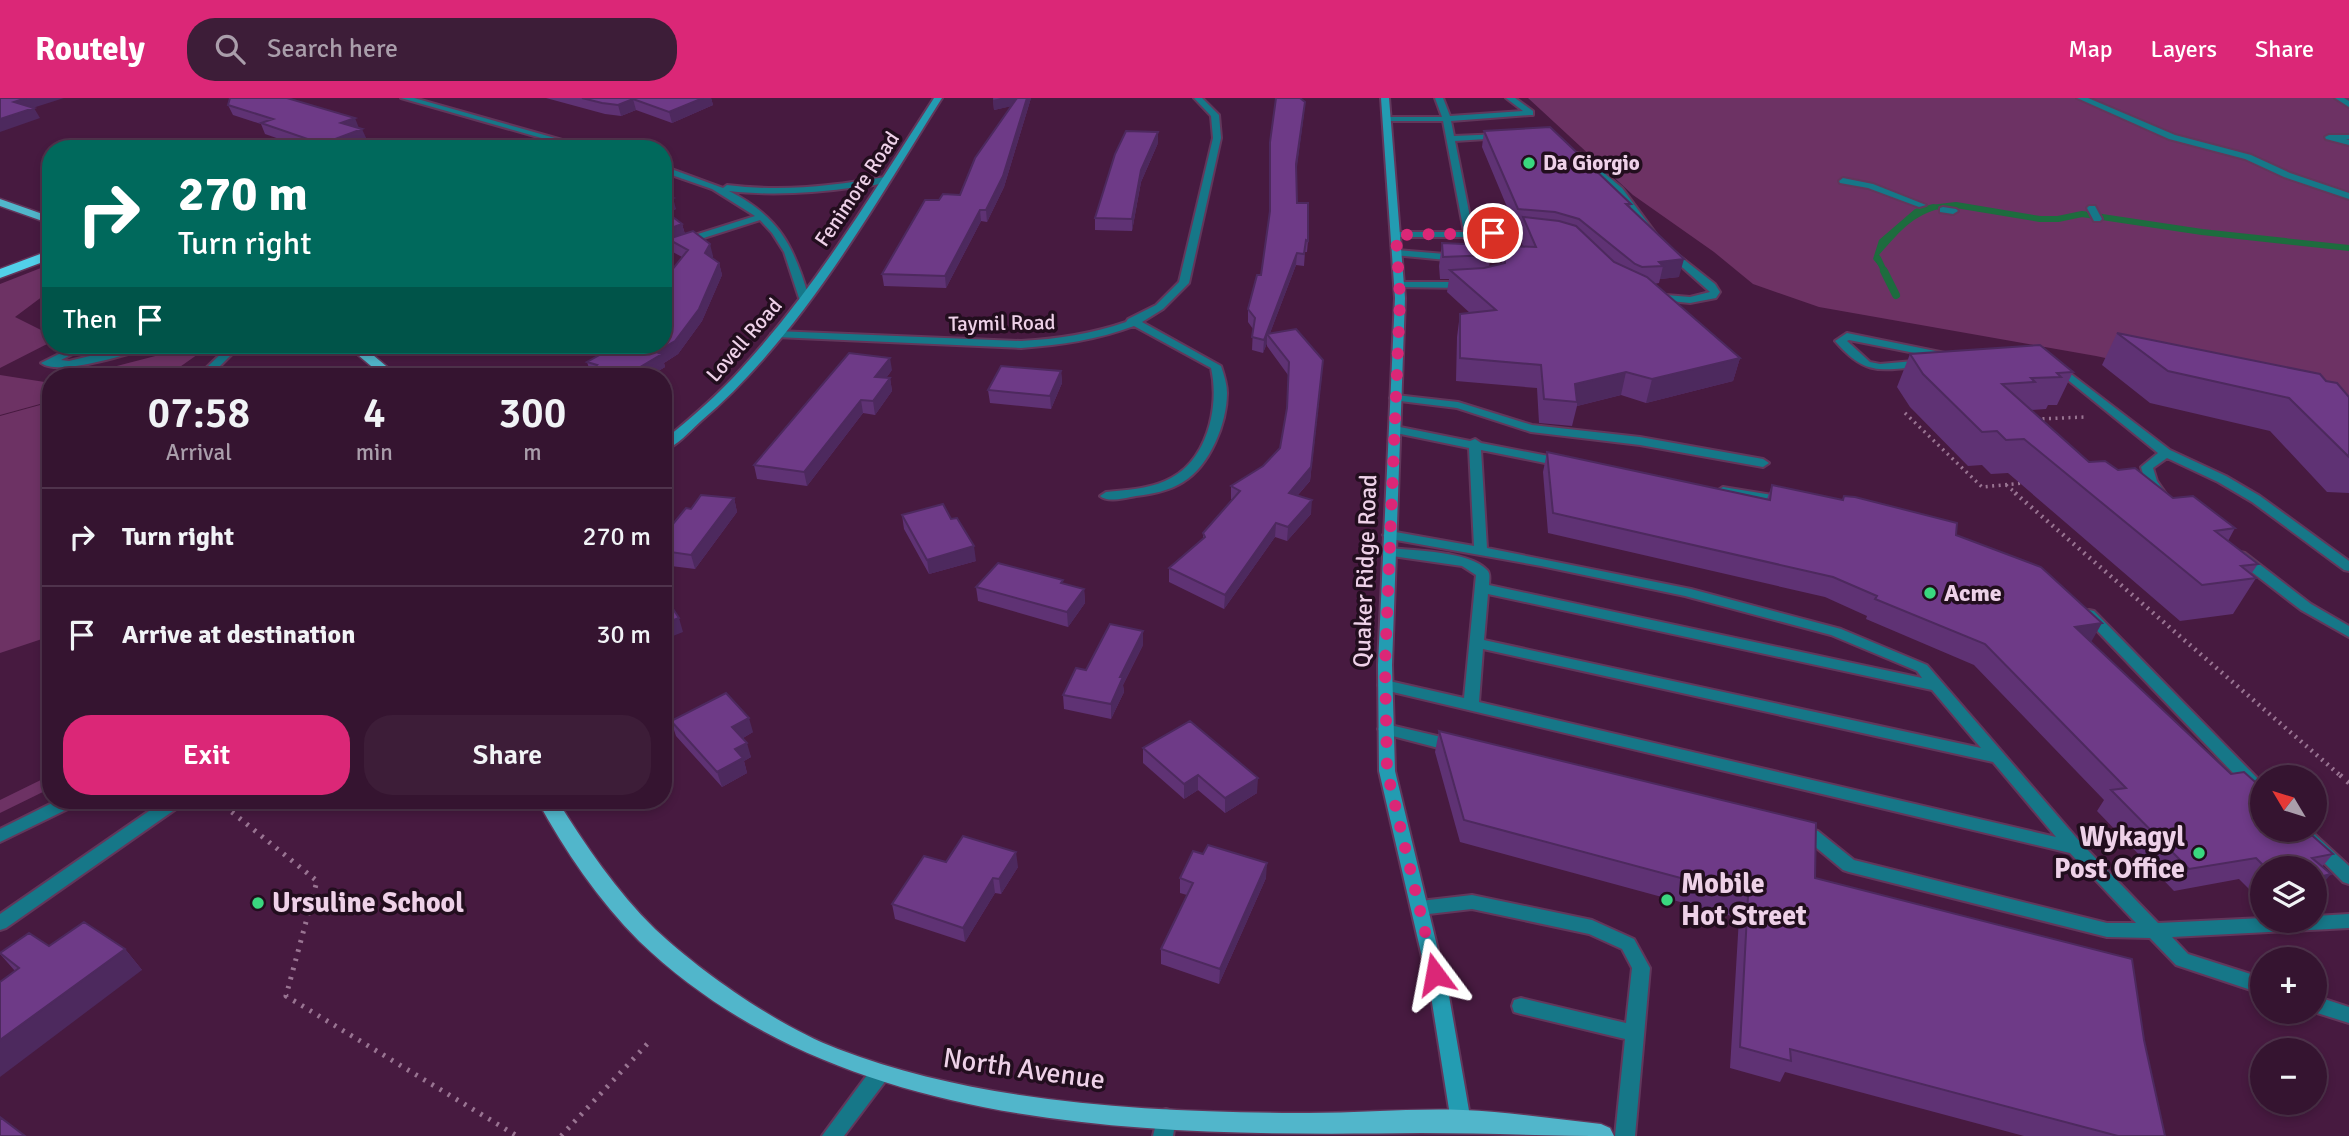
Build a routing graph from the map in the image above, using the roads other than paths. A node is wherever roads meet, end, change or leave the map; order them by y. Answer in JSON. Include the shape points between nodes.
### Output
{"nodes":[{"id":1,"x":405,"y":98,"type":"edge"},
{"id":2,"x":938,"y":98,"type":"edge"},
{"id":3,"x":1198,"y":98,"type":"edge"},
{"id":4,"x":1385,"y":98,"type":"edge"},
{"id":5,"x":1439,"y":98,"type":"edge"},
{"id":6,"x":1510,"y":98,"type":"edge"},
{"id":7,"x":2081,"y":98,"type":"edge"},
{"id":8,"x":2339,"y":98,"type":"edge"},
{"id":9,"x":2349,"y":105,"type":"edge"},
{"id":10,"x":1388,"y":119,"type":"junction"},
{"id":11,"x":1447,"y":119,"type":"junction"},
{"id":12,"x":1516,"y":135,"type":"edge"},
{"id":13,"x":2349,"y":137,"type":"edge"},
{"id":14,"x":1450,"y":139,"type":"junction"},
{"id":15,"x":557,"y":140,"type":"edge"},
{"id":16,"x":2349,"y":143,"type":"edge"},
{"id":17,"x":1566,"y":145,"type":"edge"},
{"id":18,"x":672,"y":172,"type":"edge"},
{"id":19,"x":886,"y":180,"type":"junction"},
{"id":20,"x":1843,"y":181,"type":"dead end"},
{"id":21,"x":716,"y":187,"type":"junction"},
{"id":22,"x":2349,"y":196,"type":"edge"},
{"id":23,"x":0,"y":202,"type":"edge"},
{"id":24,"x":1922,"y":205,"type":"dead end"},
{"id":25,"x":2092,"y":208,"type":"dead end"},
{"id":26,"x":762,"y":217,"type":"junction"},
{"id":27,"x":42,"y":218,"type":"edge"},
{"id":28,"x":2097,"y":219,"type":"dead end"},
{"id":29,"x":1469,"y":234,"type":"junction"},
{"id":30,"x":1396,"y":235,"type":"junction"},
{"id":31,"x":1552,"y":236,"type":"edge"},
{"id":32,"x":42,"y":245,"type":"edge"},
{"id":33,"x":672,"y":245,"type":"edge"},
{"id":34,"x":1397,"y":253,"type":"junction"},
{"id":35,"x":42,"y":258,"type":"edge"},
{"id":36,"x":1469,"y":258,"type":"edge"},
{"id":37,"x":0,"y":261,"type":"edge"},
{"id":38,"x":0,"y":274,"type":"edge"},
{"id":39,"x":1482,"y":284,"type":"edge"},
{"id":40,"x":1399,"y":285,"type":"junction"},
{"id":41,"x":1643,"y":294,"type":"edge"},
{"id":42,"x":804,"y":298,"type":"junction"},
{"id":43,"x":1132,"y":321,"type":"junction"},
{"id":44,"x":776,"y":334,"type":"junction"},
{"id":45,"x":66,"y":354,"type":"edge"},
{"id":46,"x":111,"y":354,"type":"edge"},
{"id":47,"x":226,"y":354,"type":"edge"},
{"id":48,"x":364,"y":354,"type":"edge"},
{"id":49,"x":1964,"y":360,"type":"joint"},
{"id":50,"x":211,"y":368,"type":"edge"},
{"id":51,"x":381,"y":368,"type":"edge"},
{"id":52,"x":2061,"y":372,"type":"edge"},
{"id":53,"x":1396,"y":398,"type":"junction"},
{"id":54,"x":1395,"y":430,"type":"junction"},
{"id":55,"x":672,"y":439,"type":"edge"},
{"id":56,"x":1475,"y":443,"type":"junction"},
{"id":57,"x":2166,"y":453,"type":"junction"},
{"id":58,"x":1763,"y":463,"type":"dead end"},
{"id":59,"x":1578,"y":465,"type":"edge"},
{"id":60,"x":1712,"y":489,"type":"edge"},
{"id":61,"x":1106,"y":496,"type":"dead end"},
{"id":62,"x":1794,"y":502,"type":"edge"},
{"id":63,"x":2172,"y":505,"type":"edge"},
{"id":64,"x":1390,"y":544,"type":"junction"},
{"id":65,"x":2227,"y":547,"type":"edge"},
{"id":66,"x":1481,"y":551,"type":"junction"},
{"id":67,"x":2349,"y":567,"type":"edge"},
{"id":68,"x":1481,"y":588,"type":"junction"},
{"id":69,"x":2074,"y":604,"type":"edge"},
{"id":70,"x":2349,"y":632,"type":"edge"},
{"id":71,"x":1476,"y":643,"type":"junction"},
{"id":72,"x":1385,"y":685,"type":"junction"},
{"id":73,"x":1937,"y":686,"type":"junction"},
{"id":74,"x":1471,"y":705,"type":"junction"},
{"id":75,"x":1386,"y":729,"type":"junction"},
{"id":76,"x":1466,"y":749,"type":"edge"},
{"id":77,"x":1997,"y":757,"type":"junction"},
{"id":78,"x":2250,"y":780,"type":"edge"},
{"id":79,"x":54,"y":809,"type":"edge"},
{"id":80,"x":164,"y":809,"type":"edge"},
{"id":81,"x":552,"y":809,"type":"edge"},
{"id":82,"x":1786,"y":828,"type":"edge"},
{"id":83,"x":0,"y":836,"type":"edge"},
{"id":84,"x":2313,"y":842,"type":"edge"},
{"id":85,"x":2075,"y":848,"type":"junction"},
{"id":86,"x":2349,"y":877,"type":"edge"},
{"id":87,"x":1419,"y":908,"type":"junction"},
{"id":88,"x":2349,"y":921,"type":"edge"},
{"id":89,"x":0,"y":923,"type":"edge"},
{"id":90,"x":2154,"y":931,"type":"junction"},
{"id":91,"x":2250,"y":982,"type":"edge"},
{"id":92,"x":1521,"y":1006,"type":"dead end"},
{"id":93,"x":2327,"y":1008,"type":"edge"},
{"id":94,"x":2349,"y":1014,"type":"edge"},
{"id":95,"x":1633,"y":1034,"type":"junction"},
{"id":96,"x":880,"y":1073,"type":"junction"},
{"id":97,"x":1461,"y":1122,"type":"junction"},
{"id":98,"x":1164,"y":1127,"type":"edge"},
{"id":99,"x":1303,"y":1130,"type":"edge"},
{"id":100,"x":832,"y":1136,"type":"edge"},
{"id":101,"x":1601,"y":1136,"type":"edge"},
{"id":102,"x":1625,"y":1136,"type":"edge"}],
"edges":[{"from":1,"to":15,"type":"street"},
{"from":2,"to":19,"type":"street","name":"Fenimore Road"},
{"from":3,"to":43,"type":"street","name":"Taymil Road","via":[[1215,115],[1217,138],[1184,283],[1163,305]]},
{"from":4,"to":10,"type":"street","name":"Quaker Ridge Road"},
{"from":5,"to":11,"type":"street"},
{"from":6,"to":11,"type":"street","via":[[1530,113]]},
{"from":7,"to":22,"type":"street","via":[[2172,137],[2248,157],[2287,176]]},
{"from":8,"to":9,"type":"street"},
{"from":10,"to":11,"type":"street"},
{"from":10,"to":30,"type":"street","name":"Quaker Ridge Road"},
{"from":11,"to":14,"type":"street"},
{"from":12,"to":14,"type":"street"},
{"from":13,"to":16,"type":"street","via":[[2329,137]]},
{"from":14,"to":29,"type":"street"},
{"from":17,"to":41,"type":"street","via":[[1619,190],[1655,239],[1715,292],[1690,300]]},
{"from":18,"to":21,"type":"street","name":"Lovell Road"},
{"from":19,"to":21,"type":"street","name":"Lovell Road","via":[[778,193]]},
{"from":19,"to":42,"type":"street","name":"Fenimore Road"},
{"from":20,"to":24,"type":"street"},
{"from":21,"to":26,"type":"street","name":"Lovell Road"},
{"from":23,"to":27,"type":"main road"},
{"from":25,"to":28,"type":"street"},
{"from":26,"to":33,"type":"street"},
{"from":26,"to":42,"type":"street","name":"Lovell Road","via":[[787,246]]},
{"from":29,"to":30,"type":"street"},
{"from":29,"to":31,"type":"street"},
{"from":30,"to":34,"type":"street","name":"Quaker Ridge Road"},
{"from":32,"to":37,"type":"highway"},
{"from":34,"to":36,"type":"street"},
{"from":34,"to":40,"type":"street","name":"Quaker Ridge Road"},
{"from":35,"to":38,"type":"highway"},
{"from":39,"to":40,"type":"street"},
{"from":40,"to":53,"type":"street","name":"Quaker Ridge Road"},
{"from":42,"to":44,"type":"street","name":"Lovell Road"},
{"from":43,"to":44,"type":"street","name":"Taymil Road","via":[[1077,339],[1017,346]]},
{"from":43,"to":61,"type":"street","via":[[1216,366],[1222,393],[1214,429],[1199,461],[1181,479],[1149,490]]},
{"from":44,"to":55,"type":"street","name":"Lovell Road","via":[[710,407]]},
{"from":45,"to":46,"type":"street","via":[[46,363],[69,364]]},
{"from":47,"to":50,"type":"street"},
{"from":48,"to":51,"type":"main road"},
{"from":49,"to":49,"type":"street","via":[[1880,367],[1866,364],[1840,341],[1847,336]]},
{"from":52,"to":57,"type":"street"},
{"from":53,"to":54,"type":"street","name":"Quaker Ridge Road"},
{"from":53,"to":58,"type":"street","via":[[1458,405],[1531,428]]},
{"from":54,"to":56,"type":"street"},
{"from":54,"to":64,"type":"street","name":"Quaker Ridge Road"},
{"from":56,"to":59,"type":"street"},
{"from":56,"to":66,"type":"street"},
{"from":57,"to":63,"type":"street","via":[[2147,467],[2151,481]]},
{"from":57,"to":67,"type":"street","via":[[2256,499]]},
{"from":60,"to":62,"type":"street"},
{"from":64,"to":66,"type":"street"},
{"from":64,"to":68,"type":"street","via":[[1465,562],[1483,573]]},
{"from":64,"to":72,"type":"street","name":"Quaker Ridge Road"},
{"from":65,"to":70,"type":"street","via":[[2306,607]]},
{"from":66,"to":73,"type":"street","via":[[1686,592],[1836,632],[1922,668]]},
{"from":68,"to":71,"type":"street"},
{"from":68,"to":73,"type":"street"},
{"from":69,"to":78,"type":"street","via":[[2086,610]]},
{"from":71,"to":74,"type":"street"},
{"from":71,"to":77,"type":"street"},
{"from":72,"to":74,"type":"street"},
{"from":72,"to":75,"type":"street","name":"Quaker Ridge Road"},
{"from":73,"to":77,"type":"street"},
{"from":74,"to":85,"type":"street"},
{"from":75,"to":76,"type":"street"},
{"from":75,"to":87,"type":"street","name":"Quaker Ridge Road","via":[[1387,771]]},
{"from":77,"to":85,"type":"street"},
{"from":79,"to":83,"type":"street"},
{"from":80,"to":89,"type":"street"},
{"from":81,"to":96,"type":"main road","name":"North Avenue","via":[[609,894],[657,946],[706,987],[832,1058]]},
{"from":82,"to":90,"type":"street","via":[[1812,835],[1849,864],[2106,930]]},
{"from":84,"to":86,"type":"street"},
{"from":85,"to":90,"type":"street"},
{"from":87,"to":95,"type":"street","via":[[1472,902],[1592,927],[1628,944],[1641,968]]},
{"from":87,"to":97,"type":"street","name":"Quaker Ridge Road","via":[[1440,996]]},
{"from":88,"to":90,"type":"street"},
{"from":90,"to":91,"type":"street","via":[[2182,960]]},
{"from":92,"to":95,"type":"street"},
{"from":93,"to":94,"type":"street"},
{"from":95,"to":102,"type":"street"},
{"from":96,"to":98,"type":"main road","name":"North Avenue","via":[[1020,1105]]},
{"from":96,"to":100,"type":"street"},
{"from":97,"to":99,"type":"main road","name":"North Avenue"},
{"from":97,"to":101,"type":"main road","name":"North Avenue"},
{"from":98,"to":99,"type":"main road","name":"North Avenue"}]}
